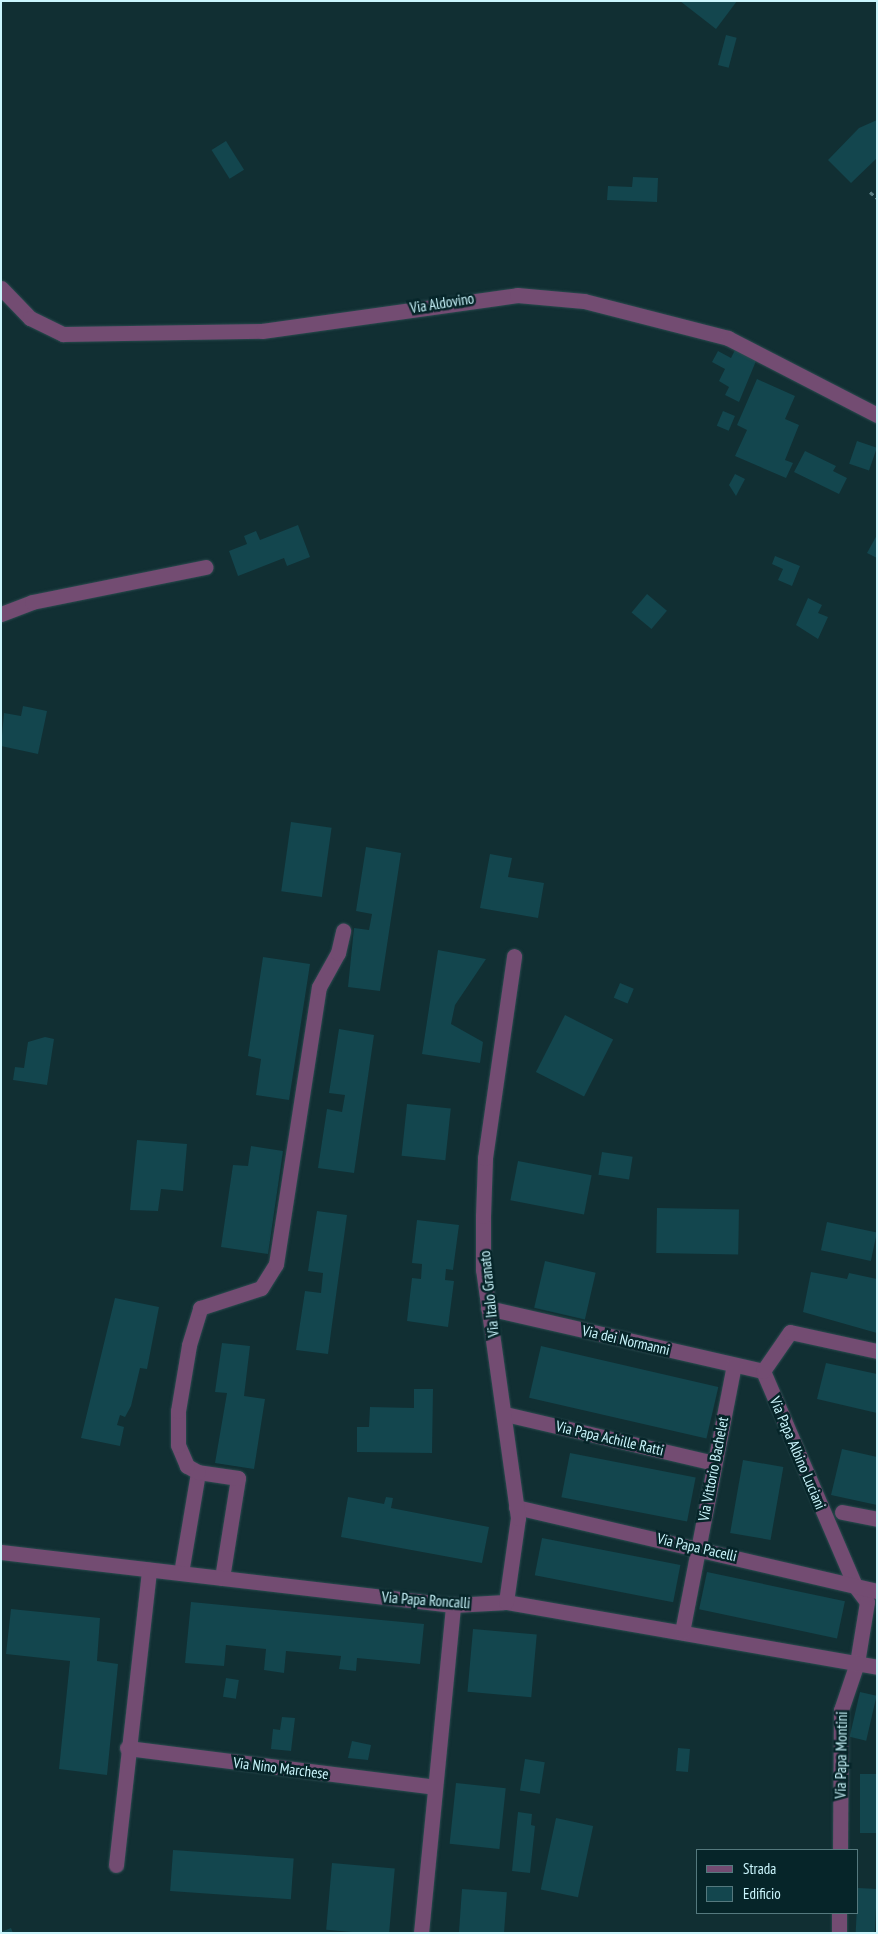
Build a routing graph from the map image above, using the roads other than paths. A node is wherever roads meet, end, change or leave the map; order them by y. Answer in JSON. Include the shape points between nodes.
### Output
{"nodes":[{"id":1,"x":1,"y":288,"type":"edge"},
{"id":2,"x":877,"y":415,"type":"edge"},
{"id":3,"x":206,"y":568,"type":"dead end"},
{"id":4,"x":1,"y":614,"type":"edge"},
{"id":5,"x":343,"y":931,"type":"dead end"},
{"id":6,"x":514,"y":956,"type":"dead end"},
{"id":7,"x":488,"y":1308,"type":"junction"},
{"id":8,"x":877,"y":1351,"type":"edge"},
{"id":9,"x":734,"y":1365,"type":"junction"},
{"id":10,"x":763,"y":1371,"type":"junction"},
{"id":11,"x":505,"y":1414,"type":"junction"},
{"id":12,"x":714,"y":1463,"type":"junction"},
{"id":13,"x":198,"y":1472,"type":"junction"},
{"id":14,"x":516,"y":1507,"type":"junction"},
{"id":15,"x":842,"y":1512,"type":"dead end"},
{"id":16,"x":877,"y":1519,"type":"edge"},
{"id":17,"x":698,"y":1546,"type":"junction"},
{"id":18,"x":1,"y":1552,"type":"edge"},
{"id":19,"x":148,"y":1570,"type":"junction"},
{"id":20,"x":181,"y":1573,"type":"junction"},
{"id":21,"x":222,"y":1578,"type":"junction"},
{"id":22,"x":856,"y":1586,"type":"junction"},
{"id":23,"x":877,"y":1591,"type":"edge"},
{"id":24,"x":506,"y":1602,"type":"junction"},
{"id":25,"x":453,"y":1605,"type":"junction"},
{"id":26,"x":682,"y":1632,"type":"junction"},
{"id":27,"x":857,"y":1662,"type":"junction"},
{"id":28,"x":877,"y":1667,"type":"edge"},
{"id":29,"x":127,"y":1748,"type":"junction"},
{"id":30,"x":435,"y":1787,"type":"junction"},
{"id":31,"x":840,"y":1849,"type":"edge"},
{"id":32,"x":116,"y":1865,"type":"dead end"},
{"id":33,"x":839,"y":1914,"type":"edge"},
{"id":34,"x":421,"y":1933,"type":"edge"},
{"id":35,"x":839,"y":1933,"type":"edge"}],
"edges":[{"from":1,"to":2,"type":"street","name":"Via Aldovino","via":[[30,318],[63,334],[262,331],[517,294],[584,301],[728,338]]},
{"from":3,"to":4,"type":"street","via":[[32,602]]},
{"from":5,"to":13,"type":"street","via":[[338,953],[318,987],[276,1264],[261,1288],[200,1308],[189,1345],[178,1411],[178,1445],[187,1466]]},
{"from":6,"to":7,"type":"street","name":"Via Italo Granato","via":[[485,1158],[483,1270]]},
{"from":7,"to":9,"type":"street","name":"Via dei Normanni"},
{"from":7,"to":11,"type":"street","name":"Via Italo Granato"},
{"from":8,"to":10,"type":"street","via":[[790,1332]]},
{"from":9,"to":10,"type":"street","name":"Via dei Normanni"},
{"from":9,"to":12,"type":"street","name":"Via Vittorio Bachelet"},
{"from":10,"to":22,"type":"street","name":"Via Papa Albino Luciani"},
{"from":11,"to":12,"type":"street","name":"Via Papa Achille Ratti"},
{"from":11,"to":14,"type":"street","name":"Via Italo Granato"},
{"from":12,"to":17,"type":"street","name":"Via Vittorio Bachelet"},
{"from":13,"to":20,"type":"street"},
{"from":13,"to":21,"type":"street","via":[[238,1478]]},
{"from":14,"to":17,"type":"street","name":"Via Papa Pacelli"},
{"from":14,"to":24,"type":"street","name":"Via Italo Granato"},
{"from":15,"to":16,"type":"street"},
{"from":17,"to":22,"type":"street","name":"Via Papa Pacelli"},
{"from":17,"to":26,"type":"street","name":"Via Vittorio Bachelet"},
{"from":18,"to":19,"type":"street","name":"Via Papa Roncalli"},
{"from":19,"to":20,"type":"street","name":"Via Papa Roncalli"},
{"from":19,"to":29,"type":"street"},
{"from":20,"to":21,"type":"street","name":"Via Papa Roncalli"},
{"from":21,"to":25,"type":"street","name":"Via Papa Roncalli"},
{"from":22,"to":23,"type":"street","name":"Via Papa Pacelli"},
{"from":22,"to":27,"type":"street","name":"Via Papa Albino Luciani","via":[[867,1602]]},
{"from":24,"to":25,"type":"street","name":"Via Papa Roncalli"},
{"from":24,"to":26,"type":"street","name":"Via Papa Roncalli"},
{"from":25,"to":30,"type":"street"},
{"from":26,"to":27,"type":"street","name":"Via Papa Roncalli"},
{"from":27,"to":28,"type":"street","name":"Via Papa Roncalli"},
{"from":27,"to":31,"type":"street","name":"Via Papa Montini","via":[[841,1710]]},
{"from":29,"to":30,"type":"street","name":"Via Nino Marchese"},
{"from":29,"to":32,"type":"street"},
{"from":30,"to":34,"type":"street"},
{"from":33,"to":35,"type":"street"}]}
